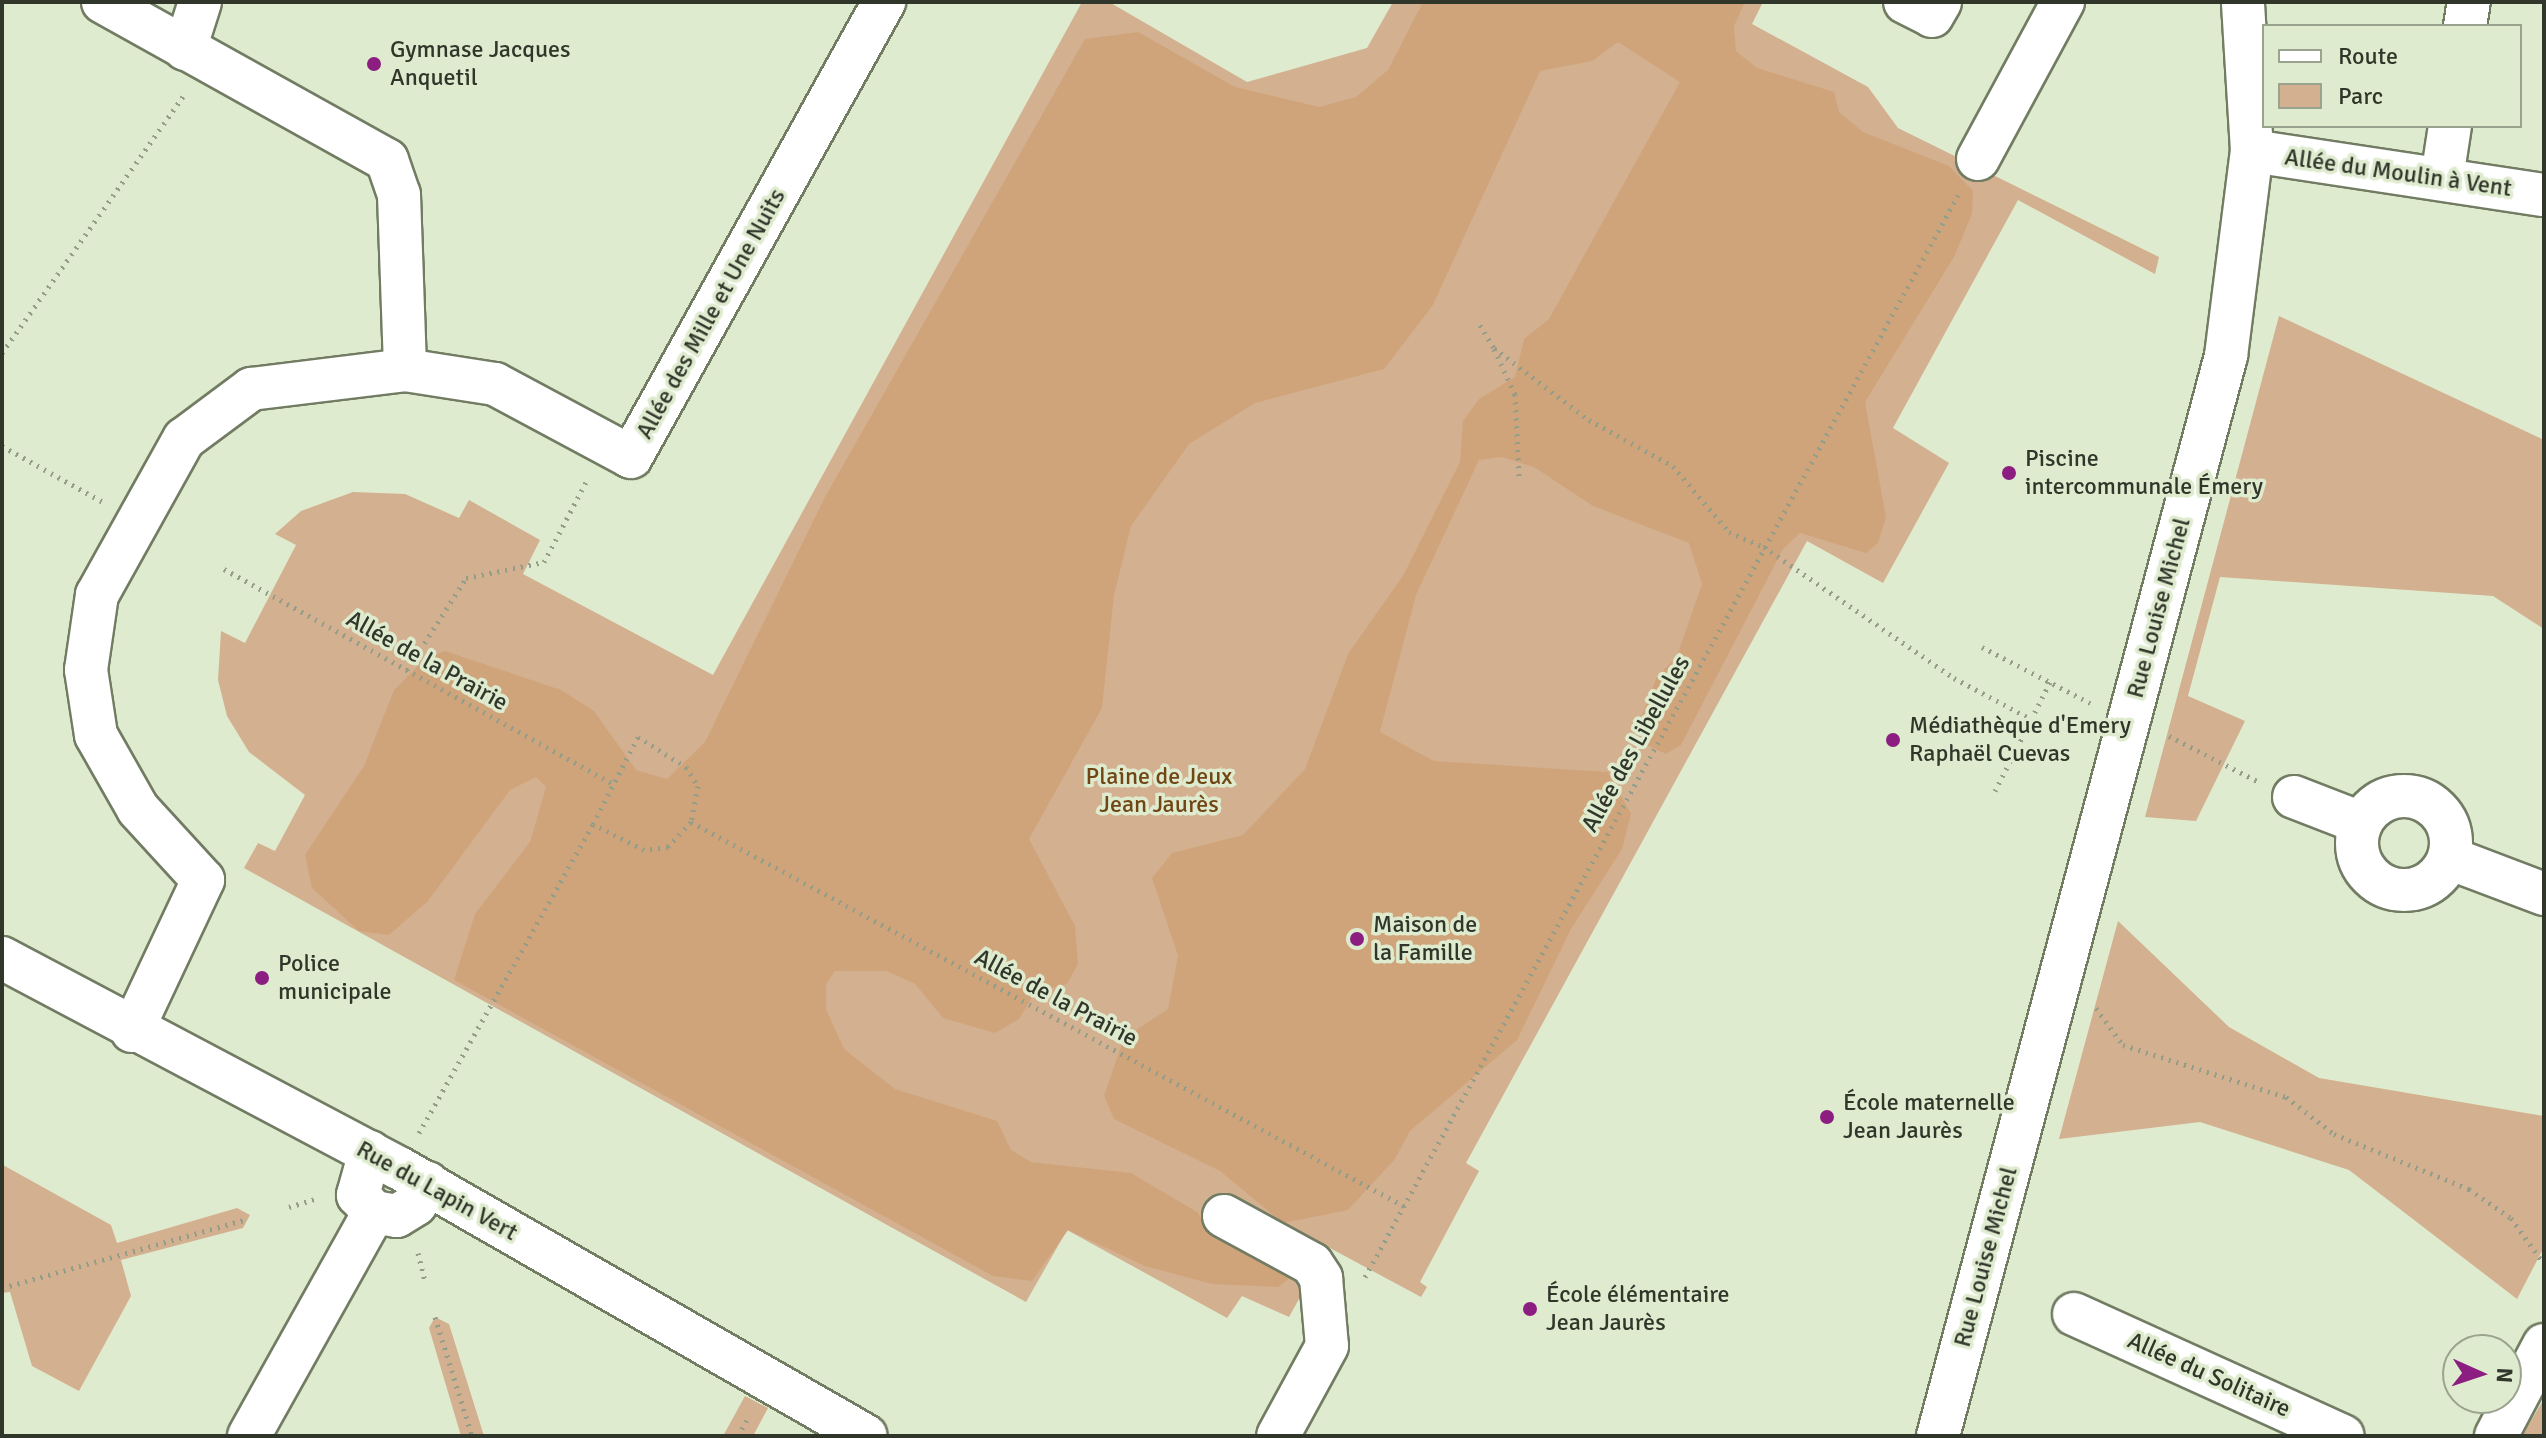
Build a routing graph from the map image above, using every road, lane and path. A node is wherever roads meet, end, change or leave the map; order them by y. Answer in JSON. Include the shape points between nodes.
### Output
{"nodes":[{"id":1,"x":103,"y":2,"type":"edge"},
{"id":2,"x":200,"y":2,"type":"edge"},
{"id":3,"x":884,"y":2,"type":"edge"},
{"id":4,"x":1905,"y":2,"type":"edge"},
{"id":5,"x":1940,"y":2,"type":"edge"},
{"id":6,"x":2063,"y":2,"type":"edge"},
{"id":7,"x":2243,"y":2,"type":"edge"},
{"id":8,"x":2469,"y":2,"type":"edge"},
{"id":9,"x":2465,"y":24,"type":"edge"},
{"id":10,"x":196,"y":56,"type":"junction"},
{"id":11,"x":2450,"y":128,"type":"edge"},
{"id":12,"x":2252,"y":151,"type":"junction"},
{"id":13,"x":1978,"y":159,"type":"joint"},
{"id":14,"x":2442,"y":178,"type":"junction"},
{"id":15,"x":2544,"y":195,"type":"edge"},
{"id":16,"x":1480,"y":325,"type":"dead end"},
{"id":17,"x":1494,"y":348,"type":"junction"},
{"id":18,"x":2,"y":353,"type":"edge"},
{"id":19,"x":405,"y":370,"type":"junction"},
{"id":20,"x":605,"y":443,"type":"junction"},
{"id":21,"x":2,"y":446,"type":"edge"},
{"id":22,"x":1519,"y":477,"type":"dead end"},
{"id":23,"x":137,"y":521,"type":"junction"},
{"id":24,"x":1764,"y":547,"type":"junction"},
{"id":25,"x":224,"y":569,"type":"dead end"},
{"id":26,"x":1982,"y":647,"type":"dead end"},
{"id":27,"x":407,"y":670,"type":"junction"},
{"id":28,"x":2050,"y":682,"type":"junction"},
{"id":29,"x":2031,"y":719,"type":"junction"},
{"id":30,"x":2128,"y":723,"type":"junction"},
{"id":31,"x":613,"y":784,"type":"junction"},
{"id":32,"x":1995,"y":791,"type":"dead end"},
{"id":33,"x":2294,"y":797,"type":"joint"},
{"id":34,"x":691,"y":822,"type":"junction"},
{"id":35,"x":2361,"y":823,"type":"junction"},
{"id":36,"x":593,"y":824,"type":"junction"},
{"id":37,"x":2449,"y":858,"type":"junction"},
{"id":38,"x":2544,"y":894,"type":"edge"},
{"id":39,"x":2,"y":958,"type":"edge"},
{"id":40,"x":2057,"y":994,"type":"junction"},
{"id":41,"x":132,"y":1031,"type":"junction"},
{"id":42,"x":399,"y":1168,"type":"junction"},
{"id":43,"x":1404,"y":1206,"type":"junction"},
{"id":44,"x":374,"y":1212,"type":"junction"},
{"id":45,"x":1224,"y":1216,"type":"dead end"},
{"id":46,"x":248,"y":1219,"type":"dead end"},
{"id":47,"x":2544,"y":1264,"type":"edge"},
{"id":48,"x":2,"y":1288,"type":"edge"},
{"id":49,"x":1358,"y":1290,"type":"dead end"},
{"id":50,"x":2074,"y":1314,"type":"dead end"},
{"id":51,"x":435,"y":1317,"type":"dead end"},
{"id":52,"x":2544,"y":1345,"type":"edge"},
{"id":53,"x":249,"y":1436,"type":"edge"},
{"id":54,"x":472,"y":1436,"type":"edge"},
{"id":55,"x":866,"y":1436,"type":"edge"},
{"id":56,"x":1278,"y":1436,"type":"edge"},
{"id":57,"x":1938,"y":1436,"type":"edge"},
{"id":58,"x":2343,"y":1436,"type":"edge"},
{"id":59,"x":2496,"y":1436,"type":"edge"}],
"edges":[{"from":1,"to":10,"type":"street"},
{"from":2,"to":10,"type":"street"},
{"from":3,"to":20,"type":"street","name":"Allée des Mille et Une Nuits","via":[[631,457]]},
{"from":4,"to":5,"type":"street","via":[[1932,16]]},
{"from":6,"to":13,"type":"street"},
{"from":7,"to":12,"type":"street","name":"Rue Louise Michel"},
{"from":8,"to":9,"type":"street"},
{"from":10,"to":18,"type":"path"},
{"from":10,"to":19,"type":"street","via":[[387,160],[399,195]]},
{"from":11,"to":14,"type":"street"},
{"from":12,"to":14,"type":"street","name":"Allée du Moulin à Vent"},
{"from":12,"to":30,"type":"street","name":"Rue Louise Michel","via":[[2226,356]]},
{"from":13,"to":24,"type":"path","name":"Allée des Libellules"},
{"from":14,"to":15,"type":"street","name":"Allée du Moulin à Vent"},
{"from":16,"to":17,"type":"path"},
{"from":17,"to":22,"type":"path","via":[[1515,394]]},
{"from":17,"to":24,"type":"path","via":[[1589,420],[1673,466],[1729,532]]},
{"from":19,"to":20,"type":"street","name":"Allée des Mille et Une Nuits","via":[[495,384]]},
{"from":19,"to":23,"type":"street","name":"Allée des Mille et Une Nuits","via":[[251,389],[184,439]]},
{"from":20,"to":27,"type":"path","via":[[544,562],[466,578]]},
{"from":21,"to":23,"type":"path"},
{"from":23,"to":41,"type":"street","name":"Allée des Mille et Une Nuits","via":[[97,595],[86,670],[96,735],[138,809],[203,880]]},
{"from":24,"to":29,"type":"path","via":[[1954,678]]},
{"from":24,"to":43,"type":"path","name":"Allée des Libellules"},
{"from":25,"to":27,"type":"path","name":"Allée de la Prairie"},
{"from":26,"to":28,"type":"path"},
{"from":27,"to":31,"type":"path","name":"Allée de la Prairie"},
{"from":28,"to":29,"type":"path"},
{"from":28,"to":30,"type":"path"},
{"from":29,"to":32,"type":"path"},
{"from":30,"to":33,"type":"path"},
{"from":30,"to":40,"type":"street","name":"Rue Louise Michel"},
{"from":31,"to":34,"type":"path","via":[[638,737],[686,767],[698,786]]},
{"from":31,"to":36,"type":"path"},
{"from":33,"to":35,"type":"street"},
{"from":34,"to":36,"type":"path","via":[[668,847],[644,850]]},
{"from":34,"to":43,"type":"path","name":"Allée de la Prairie"},
{"from":35,"to":37,"type":"street","via":[[2382,801],[2414,796],[2449,826]]},
{"from":35,"to":37,"type":"street","via":[[2358,853],[2388,887],[2418,888]]},
{"from":36,"to":42,"type":"path"},
{"from":37,"to":38,"type":"street"},
{"from":39,"to":41,"type":"street","name":"Rue du Lapin Vert"},
{"from":40,"to":47,"type":"path","via":[[2102,1010],[2123,1045],[2286,1097],[2334,1134],[2469,1189],[2511,1218]]},
{"from":40,"to":57,"type":"street","name":"Rue Louise Michel"},
{"from":41,"to":42,"type":"street","name":"Rue du Lapin Vert"},
{"from":42,"to":44,"type":"street","via":[[358,1195]]},
{"from":42,"to":44,"type":"street","via":[[416,1204],[397,1216]]},
{"from":42,"to":55,"type":"street","name":"Rue du Lapin Vert"},
{"from":43,"to":49,"type":"path","name":"Allée des Libellules"},
{"from":44,"to":53,"type":"street"},
{"from":45,"to":56,"type":"street","via":[[1312,1264],[1321,1278],[1327,1346]]},
{"from":46,"to":48,"type":"path"},
{"from":50,"to":58,"type":"street","name":"Allée du Solitaire"},
{"from":51,"to":54,"type":"path"},
{"from":52,"to":59,"type":"street"}]}
